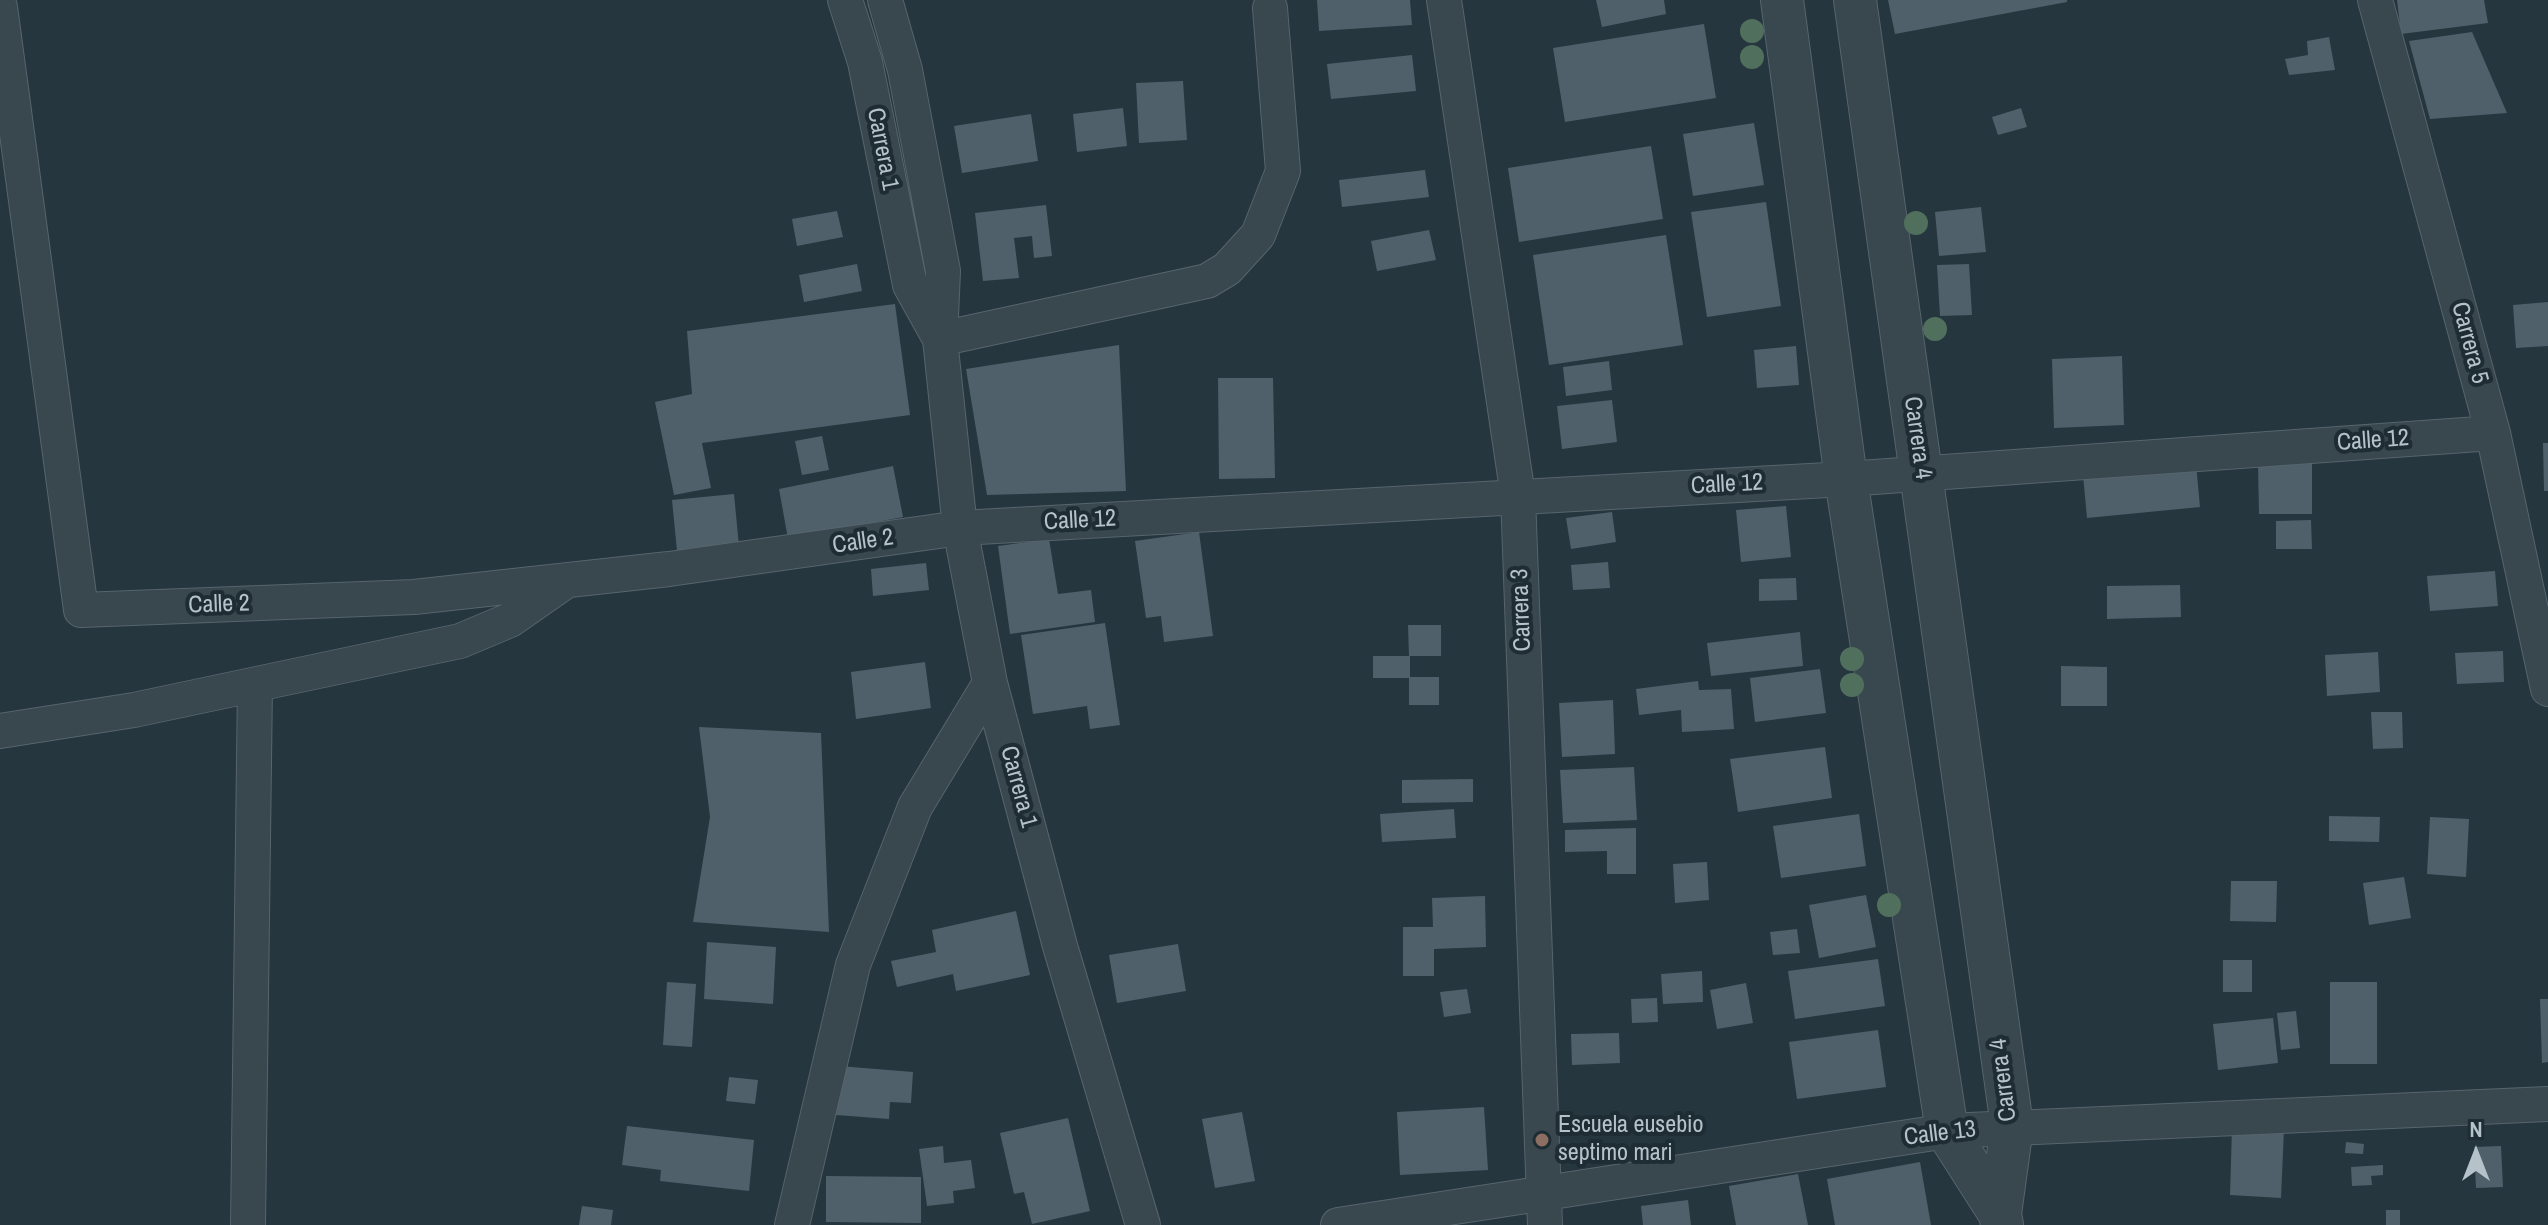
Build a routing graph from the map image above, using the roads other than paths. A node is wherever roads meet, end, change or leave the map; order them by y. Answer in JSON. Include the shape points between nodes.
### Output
{"nodes":[{"id":1,"x":845,"y":0,"type":"edge"},
{"id":2,"x":885,"y":0,"type":"edge"},
{"id":3,"x":1444,"y":0,"type":"edge"},
{"id":4,"x":1782,"y":0,"type":"edge"},
{"id":5,"x":1855,"y":0,"type":"edge"},
{"id":6,"x":2375,"y":0,"type":"edge"},
{"id":7,"x":0,"y":7,"type":"edge"},
{"id":8,"x":1270,"y":8,"type":"dead end"},
{"id":9,"x":940,"y":339,"type":"junction"},
{"id":10,"x":2493,"y":433,"type":"junction"},
{"id":11,"x":1922,"y":472,"type":"junction"},
{"id":12,"x":1846,"y":479,"type":"junction"},
{"id":13,"x":1518,"y":496,"type":"junction"},
{"id":14,"x":960,"y":528,"type":"junction"},
{"id":15,"x":567,"y":581,"type":"junction"},
{"id":16,"x":990,"y":683,"type":"junction"},
{"id":17,"x":255,"y":685,"type":"junction"},
{"id":18,"x":2548,"y":689,"type":"edge"},
{"id":19,"x":0,"y":731,"type":"edge"},
{"id":20,"x":2548,"y":1104,"type":"edge"},
{"id":21,"x":2012,"y":1126,"type":"junction"},
{"id":22,"x":1947,"y":1131,"type":"junction"},
{"id":23,"x":1544,"y":1209,"type":"edge"},
{"id":24,"x":2001,"y":1220,"type":"edge"},
{"id":25,"x":248,"y":1225,"type":"edge"},
{"id":26,"x":792,"y":1225,"type":"edge"},
{"id":27,"x":1143,"y":1225,"type":"edge"},
{"id":28,"x":1338,"y":1225,"type":"edge"}],
"edges":[{"from":1,"to":9,"type":"street","name":"Carrera 1","via":[[865,62],[910,285]]},
{"from":2,"to":9,"type":"street","name":"Carrera 1","via":[[905,70],[943,271]]},
{"from":3,"to":13,"type":"street","name":"Carrera 3"},
{"from":4,"to":12,"type":"street","name":"Carrera 4"},
{"from":5,"to":11,"type":"street","name":"Carrera 4"},
{"from":6,"to":10,"type":"street","name":"Carrera 5"},
{"from":7,"to":15,"type":"street","name":"Calle 2","via":[[81,610],[414,597]]},
{"from":8,"to":9,"type":"street","via":[[1283,171],[1258,235],[1227,269],[1207,281]]},
{"from":9,"to":14,"type":"street","name":"Carrera 1"},
{"from":10,"to":11,"type":"street","name":"Calle 12"},
{"from":10,"to":18,"type":"street","name":"Carrera 5"},
{"from":11,"to":12,"type":"street","name":"Calle 12"},
{"from":11,"to":21,"type":"street","name":"Carrera 4"},
{"from":12,"to":13,"type":"street","name":"Calle 12"},
{"from":12,"to":22,"type":"street","name":"Carrera 4"},
{"from":13,"to":14,"type":"street","name":"Calle 12"},
{"from":13,"to":23,"type":"street","name":"Carrera 3"},
{"from":14,"to":15,"type":"street","name":"Calle 2"},
{"from":14,"to":16,"type":"street","name":"Carrera 1"},
{"from":15,"to":17,"type":"street","via":[[510,620],[460,641]]},
{"from":16,"to":26,"type":"street","via":[[915,807],[853,965]]},
{"from":16,"to":27,"type":"street","name":"Carrera 1","via":[[1060,946]]},
{"from":17,"to":19,"type":"street"},
{"from":17,"to":25,"type":"street"},
{"from":20,"to":21,"type":"street","name":"Calle 13"},
{"from":21,"to":22,"type":"street","name":"Calle 13"},
{"from":21,"to":24,"type":"street","name":"Carrera 4"},
{"from":22,"to":23,"type":"street","name":"Calle 13"},
{"from":22,"to":24,"type":"street","name":"Carrera 4"},
{"from":23,"to":28,"type":"street","name":"Calle 13"}]}
